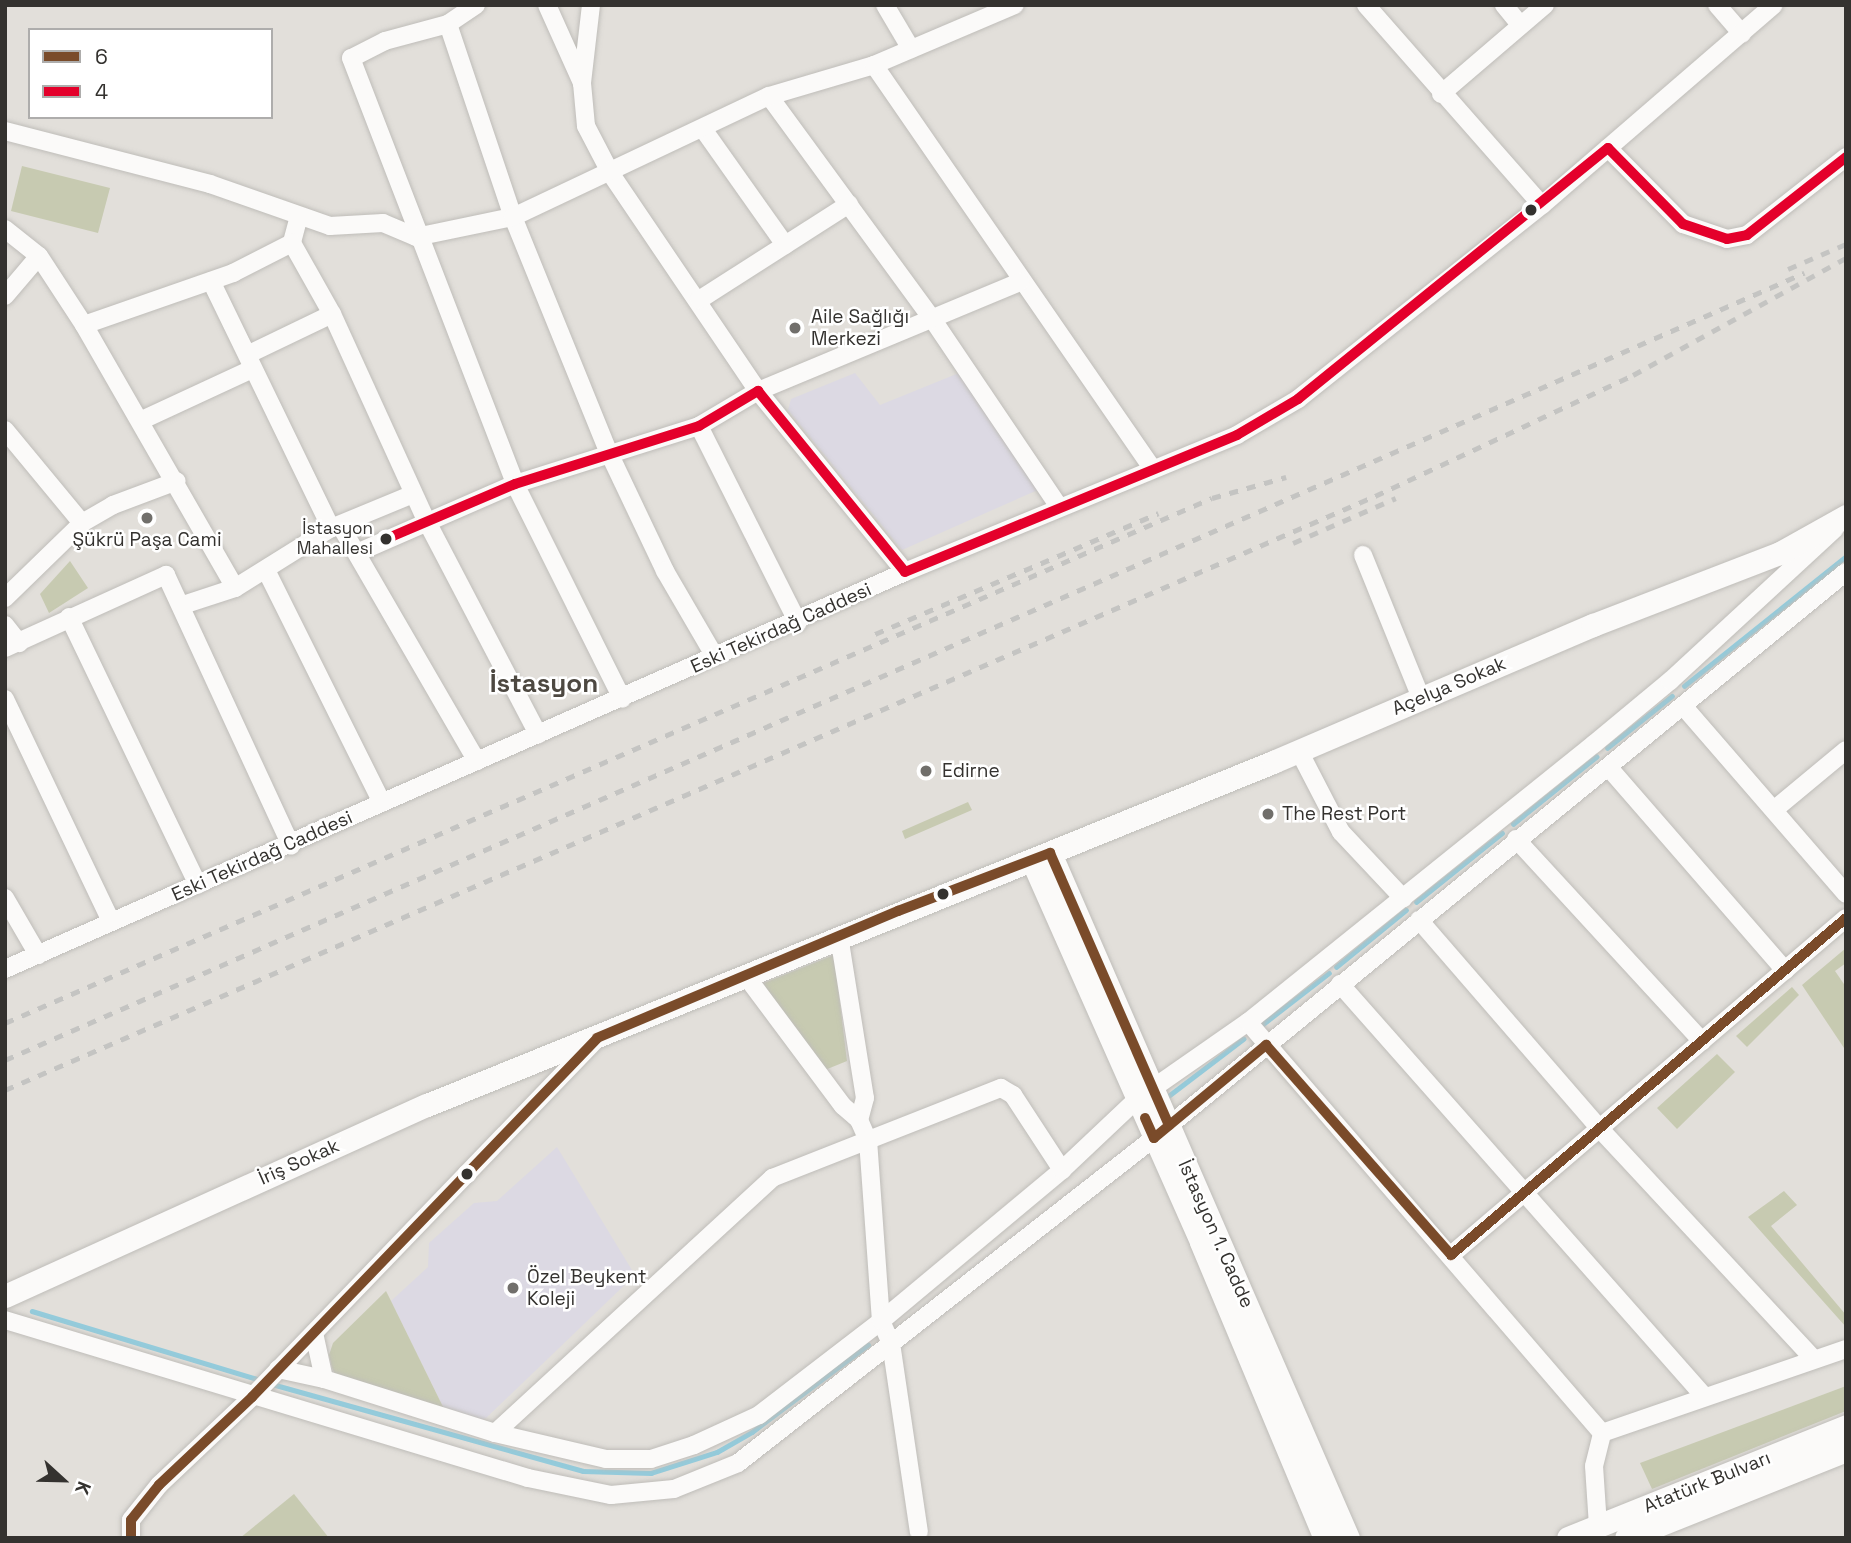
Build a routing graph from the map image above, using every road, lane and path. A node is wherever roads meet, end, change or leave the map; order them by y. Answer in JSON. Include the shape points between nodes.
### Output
{"nodes":[{"id":1,"x":476,"y":5,"type":"edge"},
{"id":2,"x":547,"y":5,"type":"edge"},
{"id":3,"x":591,"y":5,"type":"edge"},
{"id":4,"x":885,"y":5,"type":"edge"},
{"id":5,"x":1366,"y":5,"type":"edge"},
{"id":6,"x":1504,"y":5,"type":"edge"},
{"id":7,"x":1545,"y":5,"type":"edge"},
{"id":8,"x":1717,"y":5,"type":"edge"},
{"id":9,"x":1774,"y":5,"type":"edge"},
{"id":10,"x":1012,"y":6,"type":"edge"},
{"id":11,"x":448,"y":24,"type":"junction"},
{"id":12,"x":1520,"y":25,"type":"junction"},
{"id":13,"x":1742,"y":34,"type":"junction"},
{"id":14,"x":911,"y":49,"type":"junction"},
{"id":15,"x":874,"y":65,"type":"junction"},
{"id":16,"x":582,"y":83,"type":"junction"},
{"id":17,"x":1441,"y":94,"type":"junction"},
{"id":18,"x":769,"y":96,"type":"junction"},
{"id":19,"x":703,"y":129,"type":"junction"},
{"id":20,"x":5,"y":131,"type":"edge"},
{"id":21,"x":1608,"y":148,"type":"junction"},
{"id":22,"x":1846,"y":157,"type":"edge"},
{"id":23,"x":611,"y":174,"type":"junction"},
{"id":24,"x":849,"y":205,"type":"junction"},
{"id":25,"x":1542,"y":205,"type":"junction"},
{"id":26,"x":299,"y":216,"type":"junction"},
{"id":27,"x":513,"y":217,"type":"junction"},
{"id":28,"x":5,"y":229,"type":"edge"},
{"id":29,"x":416,"y":237,"type":"junction"},
{"id":30,"x":292,"y":243,"type":"junction"},
{"id":31,"x":785,"y":245,"type":"junction"},
{"id":32,"x":39,"y":256,"type":"junction"},
{"id":33,"x":211,"y":281,"type":"junction"},
{"id":34,"x":1020,"y":282,"type":"junction"},
{"id":35,"x":5,"y":296,"type":"edge"},
{"id":36,"x":699,"y":300,"type":"junction"},
{"id":37,"x":332,"y":314,"type":"junction"},
{"id":38,"x":933,"y":320,"type":"junction"},
{"id":39,"x":84,"y":325,"type":"junction"},
{"id":40,"x":251,"y":362,"type":"junction"},
{"id":41,"x":758,"y":391,"type":"junction"},
{"id":42,"x":140,"y":421,"type":"junction"},
{"id":43,"x":699,"y":426,"type":"junction"},
{"id":44,"x":5,"y":430,"type":"edge"},
{"id":45,"x":609,"y":453,"type":"junction"},
{"id":46,"x":1153,"y":469,"type":"junction"},
{"id":47,"x":177,"y":481,"type":"junction"},
{"id":48,"x":515,"y":484,"type":"junction"},
{"id":49,"x":413,"y":494,"type":"junction"},
{"id":50,"x":1059,"y":507,"type":"junction"},
{"id":51,"x":1846,"y":517,"type":"edge"},
{"id":52,"x":426,"y":520,"type":"junction"},
{"id":53,"x":82,"y":523,"type":"junction"},
{"id":54,"x":336,"y":526,"type":"junction"},
{"id":55,"x":359,"y":552,"type":"junction"},
{"id":56,"x":1363,"y":555,"type":"dead end"},
{"id":57,"x":266,"y":570,"type":"junction"},
{"id":58,"x":905,"y":572,"type":"junction"},
{"id":59,"x":1846,"y":572,"type":"edge"},
{"id":60,"x":235,"y":588,"type":"junction"},
{"id":61,"x":5,"y":598,"type":"edge"},
{"id":62,"x":183,"y":605,"type":"junction"},
{"id":63,"x":69,"y":617,"type":"junction"},
{"id":64,"x":797,"y":623,"type":"junction"},
{"id":65,"x":5,"y":625,"type":"edge"},
{"id":66,"x":12,"y":645,"type":"edge"},
{"id":67,"x":715,"y":657,"type":"junction"},
{"id":68,"x":1420,"y":698,"type":"junction"},
{"id":69,"x":5,"y":699,"type":"edge"},
{"id":70,"x":622,"y":699,"type":"junction"},
{"id":71,"x":1684,"y":707,"type":"junction"},
{"id":72,"x":538,"y":734,"type":"junction"},
{"id":73,"x":1846,"y":750,"type":"edge"},
{"id":74,"x":1299,"y":751,"type":"junction"},
{"id":75,"x":477,"y":761,"type":"junction"},
{"id":76,"x":1610,"y":769,"type":"junction"},
{"id":77,"x":383,"y":803,"type":"junction"},
{"id":78,"x":1775,"y":808,"type":"junction"},
{"id":79,"x":1517,"y":839,"type":"junction"},
{"id":80,"x":291,"y":845,"type":"junction"},
{"id":81,"x":1041,"y":857,"type":"junction"},
{"id":82,"x":198,"y":885,"type":"junction"},
{"id":83,"x":1846,"y":894,"type":"edge"},
{"id":84,"x":5,"y":898,"type":"edge"},
{"id":85,"x":1403,"y":898,"type":"junction"},
{"id":86,"x":1846,"y":918,"type":"edge"},
{"id":87,"x":1419,"y":920,"type":"junction"},
{"id":88,"x":111,"y":921,"type":"junction"},
{"id":89,"x":839,"y":936,"type":"junction"},
{"id":90,"x":38,"y":956,"type":"junction"},
{"id":91,"x":5,"y":969,"type":"edge"},
{"id":92,"x":1785,"y":970,"type":"junction"},
{"id":93,"x":746,"y":975,"type":"junction"},
{"id":94,"x":1340,"y":984,"type":"junction"},
{"id":95,"x":1248,"y":1022,"type":"junction"},
{"id":96,"x":597,"y":1038,"type":"junction"},
{"id":97,"x":1702,"y":1041,"type":"junction"},
{"id":98,"x":1266,"y":1045,"type":"junction"},
{"id":99,"x":1144,"y":1094,"type":"junction"},
{"id":100,"x":859,"y":1120,"type":"junction"},
{"id":101,"x":1600,"y":1129,"type":"junction"},
{"id":102,"x":1162,"y":1131,"type":"junction"},
{"id":103,"x":869,"y":1140,"type":"junction"},
{"id":104,"x":1062,"y":1170,"type":"junction"},
{"id":105,"x":1523,"y":1193,"type":"junction"},
{"id":106,"x":1451,"y":1255,"type":"junction"},
{"id":107,"x":5,"y":1296,"type":"edge"},
{"id":108,"x":5,"y":1320,"type":"edge"},
{"id":109,"x":881,"y":1321,"type":"junction"},
{"id":110,"x":314,"y":1333,"type":"junction"},
{"id":111,"x":891,"y":1343,"type":"junction"},
{"id":112,"x":1846,"y":1349,"type":"edge"},
{"id":113,"x":1813,"y":1359,"type":"junction"},
{"id":114,"x":278,"y":1369,"type":"junction"},
{"id":115,"x":324,"y":1379,"type":"junction"},
{"id":116,"x":1704,"y":1396,"type":"junction"},
{"id":117,"x":252,"y":1397,"type":"junction"},
{"id":118,"x":1846,"y":1426,"type":"edge"},
{"id":119,"x":495,"y":1433,"type":"junction"},
{"id":120,"x":1602,"y":1433,"type":"junction"},
{"id":121,"x":1846,"y":1450,"type":"edge"},
{"id":122,"x":1598,"y":1526,"type":"junction"},
{"id":123,"x":919,"y":1532,"type":"dead end"},
{"id":124,"x":1633,"y":1536,"type":"edge"},
{"id":125,"x":131,"y":1538,"type":"edge"},
{"id":126,"x":1325,"y":1538,"type":"edge"},
{"id":127,"x":1348,"y":1538,"type":"edge"},
{"id":128,"x":1568,"y":1538,"type":"edge"}],
"edges":[{"from":1,"to":11,"type":"street"},
{"from":2,"to":16,"type":"street"},
{"from":3,"to":16,"type":"street"},
{"from":4,"to":14,"type":"street"},
{"from":5,"to":17,"type":"street"},
{"from":6,"to":12,"type":"street"},
{"from":7,"to":12,"type":"street"},
{"from":8,"to":13,"type":"street"},
{"from":9,"to":13,"type":"street","name":"Eski Tekirdağ Caddesi"},
{"from":10,"to":14,"type":"street"},
{"from":11,"to":27,"type":"street"},
{"from":11,"to":29,"type":"street","via":[[385,41],[351,58]]},
{"from":12,"to":17,"type":"street"},
{"from":13,"to":21,"type":"street","name":"Eski Tekirdağ Caddesi"},
{"from":14,"to":15,"type":"street"},
{"from":15,"to":18,"type":"street"},
{"from":15,"to":34,"type":"street"},
{"from":16,"to":23,"type":"street","via":[[586,126]]},
{"from":17,"to":25,"type":"street"},
{"from":18,"to":19,"type":"street"},
{"from":18,"to":24,"type":"street"},
{"from":19,"to":23,"type":"street"},
{"from":19,"to":31,"type":"street"},
{"from":20,"to":26,"type":"street","via":[[210,184]]},
{"from":21,"to":22,"type":"street","via":[[1683,224],[1727,239],[1747,235]]},
{"from":21,"to":25,"type":"street","name":"Eski Tekirdağ Caddesi"},
{"from":23,"to":27,"type":"street"},
{"from":23,"to":36,"type":"street"},
{"from":24,"to":31,"type":"street"},
{"from":24,"to":38,"type":"street"},
{"from":25,"to":46,"type":"street","name":"Eski Tekirdağ Caddesi","via":[[1298,399],[1237,435]]},
{"from":26,"to":29,"type":"street","via":[[330,226],[383,223]]},
{"from":26,"to":30,"type":"street"},
{"from":27,"to":29,"type":"street"},
{"from":27,"to":45,"type":"street"},
{"from":28,"to":32,"type":"street"},
{"from":29,"to":48,"type":"street"},
{"from":30,"to":33,"type":"street"},
{"from":30,"to":37,"type":"street"},
{"from":31,"to":36,"type":"street"},
{"from":32,"to":35,"type":"street"},
{"from":32,"to":39,"type":"street"},
{"from":33,"to":39,"type":"street"},
{"from":33,"to":40,"type":"street"},
{"from":34,"to":38,"type":"street"},
{"from":34,"to":46,"type":"street"},
{"from":36,"to":41,"type":"street"},
{"from":37,"to":40,"type":"street"},
{"from":37,"to":49,"type":"street"},
{"from":38,"to":41,"type":"street"},
{"from":38,"to":50,"type":"street"},
{"from":39,"to":42,"type":"street"},
{"from":40,"to":42,"type":"street"},
{"from":40,"to":54,"type":"street"},
{"from":41,"to":43,"type":"street"},
{"from":41,"to":58,"type":"street"},
{"from":42,"to":47,"type":"street"},
{"from":43,"to":45,"type":"street"},
{"from":43,"to":64,"type":"street"},
{"from":44,"to":53,"type":"street"},
{"from":45,"to":48,"type":"street"},
{"from":45,"to":67,"type":"street","via":[[665,571]]},
{"from":46,"to":50,"type":"street","name":"Eski Tekirdağ Caddesi"},
{"from":47,"to":53,"type":"street","via":[[113,505]]},
{"from":47,"to":60,"type":"street"},
{"from":48,"to":52,"type":"street"},
{"from":48,"to":70,"type":"street"},
{"from":49,"to":52,"type":"street"},
{"from":49,"to":54,"type":"street"},
{"from":50,"to":58,"type":"street","name":"Eski Tekirdağ Caddesi"},
{"from":51,"to":68,"type":"main road","name":"Açelya Sokak","via":[[1780,553]]},
{"from":51,"to":85,"type":"street","via":[[1670,681]]},
{"from":52,"to":55,"type":"street"},
{"from":52,"to":72,"type":"street"},
{"from":53,"to":61,"type":"street"},
{"from":54,"to":55,"type":"street"},
{"from":54,"to":57,"type":"street"},
{"from":55,"to":75,"type":"street"},
{"from":56,"to":68,"type":"street"},
{"from":57,"to":60,"type":"street"},
{"from":57,"to":77,"type":"street"},
{"from":58,"to":64,"type":"street","name":"Eski Tekirdağ Caddesi"},
{"from":59,"to":71,"type":"street"},
{"from":60,"to":62,"type":"street"},
{"from":62,"to":63,"type":"street","via":[[166,575]]},
{"from":62,"to":80,"type":"street"},
{"from":63,"to":66,"type":"street"},
{"from":63,"to":82,"type":"street"},
{"from":64,"to":67,"type":"street","name":"Eski Tekirdağ Caddesi"},
{"from":65,"to":66,"type":"street"},
{"from":67,"to":70,"type":"street","name":"Eski Tekirdağ Caddesi"},
{"from":68,"to":74,"type":"main road","name":"Açelya Sokak"},
{"from":69,"to":88,"type":"street"},
{"from":70,"to":72,"type":"street","name":"Eski Tekirdağ Caddesi"},
{"from":71,"to":76,"type":"street"},
{"from":71,"to":78,"type":"street"},
{"from":72,"to":75,"type":"street","name":"Eski Tekirdağ Caddesi"},
{"from":73,"to":78,"type":"street"},
{"from":74,"to":81,"type":"main road","name":"Açelya Sokak"},
{"from":74,"to":85,"type":"street","via":[[1340,832]]},
{"from":75,"to":77,"type":"street","name":"Eski Tekirdağ Caddesi"},
{"from":76,"to":79,"type":"street"},
{"from":76,"to":92,"type":"street"},
{"from":77,"to":80,"type":"street","name":"Eski Tekirdağ Caddesi"},
{"from":78,"to":83,"type":"street"},
{"from":79,"to":87,"type":"street"},
{"from":79,"to":97,"type":"street"},
{"from":80,"to":82,"type":"street","name":"Eski Tekirdağ Caddesi"},
{"from":81,"to":89,"type":"main road","name":"Açelya Sokak"},
{"from":81,"to":99,"type":"main road","name":"İstasyon 1. Cadde"},
{"from":82,"to":88,"type":"street","name":"Eski Tekirdağ Caddesi"},
{"from":84,"to":90,"type":"street"},
{"from":85,"to":95,"type":"street"},
{"from":86,"to":92,"type":"street"},
{"from":87,"to":94,"type":"street"},
{"from":87,"to":101,"type":"street"},
{"from":88,"to":90,"type":"street","name":"Eski Tekirdağ Caddesi"},
{"from":89,"to":93,"type":"main road","name":"İriş Sokak"},
{"from":89,"to":100,"type":"street","via":[[865,1098]]},
{"from":90,"to":91,"type":"street","name":"Eski Tekirdağ Caddesi"},
{"from":92,"to":97,"type":"street"},
{"from":93,"to":96,"type":"main road","name":"İriş Sokak"},
{"from":93,"to":100,"type":"street","via":[[842,1106]]},
{"from":94,"to":98,"type":"street"},
{"from":94,"to":105,"type":"street"},
{"from":95,"to":98,"type":"street"},
{"from":95,"to":99,"type":"street"},
{"from":96,"to":107,"type":"main road","name":"İriş Sokak","via":[[427,1105]]},
{"from":96,"to":110,"type":"street"},
{"from":97,"to":101,"type":"street"},
{"from":98,"to":102,"type":"street"},
{"from":98,"to":106,"type":"street"},
{"from":99,"to":102,"type":"main road","name":"İstasyon 1. Cadde"},
{"from":99,"to":104,"type":"street"},
{"from":100,"to":103,"type":"street"},
{"from":101,"to":105,"type":"street"},
{"from":101,"to":113,"type":"street"},
{"from":102,"to":111,"type":"street"},
{"from":102,"to":126,"type":"main road","name":"İstasyon 1. Cadde"},
{"from":102,"to":127,"type":"main road","name":"İstasyon 1. Cadde"},
{"from":103,"to":104,"type":"street","via":[[1001,1088],[1013,1096]]},
{"from":103,"to":109,"type":"street"},
{"from":103,"to":119,"type":"street","via":[[772,1178]]},
{"from":104,"to":109,"type":"street"},
{"from":105,"to":106,"type":"street"},
{"from":105,"to":116,"type":"street"},
{"from":106,"to":120,"type":"street"},
{"from":108,"to":117,"type":"street"},
{"from":109,"to":111,"type":"street"},
{"from":109,"to":119,"type":"street","via":[[760,1415],[651,1459],[606,1459]]},
{"from":110,"to":114,"type":"street"},
{"from":110,"to":115,"type":"street"},
{"from":111,"to":117,"type":"street","via":[[738,1463],[674,1489],[611,1494],[528,1478]]},
{"from":111,"to":123,"type":"street"},
{"from":112,"to":113,"type":"street"},
{"from":113,"to":116,"type":"street"},
{"from":114,"to":115,"type":"street"},
{"from":114,"to":117,"type":"street"},
{"from":115,"to":119,"type":"street"},
{"from":116,"to":120,"type":"street"},
{"from":117,"to":125,"type":"street","via":[[159,1485],[131,1520]]},
{"from":118,"to":122,"type":"main road","name":"Atatürk Bulvarı"},
{"from":120,"to":122,"type":"street","via":[[1594,1466]]},
{"from":121,"to":124,"type":"main road","name":"Atatürk Bulvarı"},
{"from":122,"to":128,"type":"main road","name":"Atatürk Bulvarı"}]}
